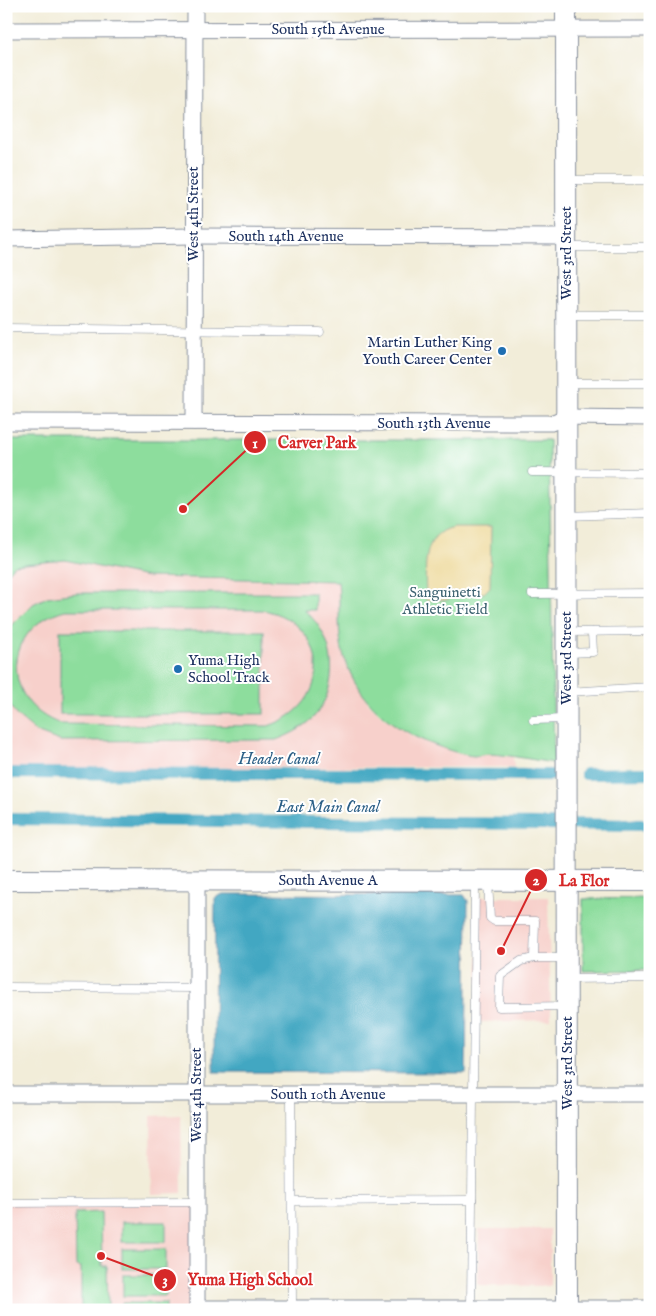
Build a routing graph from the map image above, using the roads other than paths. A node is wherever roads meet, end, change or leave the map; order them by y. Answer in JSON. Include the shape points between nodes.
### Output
{"nodes":[{"id":1,"x":195,"y":6,"type":"edge"},
{"id":2,"x":566,"y":6,"type":"edge"},
{"id":3,"x":566,"y":29,"type":"junction"},
{"id":4,"x":650,"y":29,"type":"edge"},
{"id":5,"x":6,"y":30,"type":"edge"},
{"id":6,"x":195,"y":30,"type":"junction"},
{"id":7,"x":566,"y":180,"type":"junction"},
{"id":8,"x":650,"y":180,"type":"edge"},
{"id":9,"x":193,"y":236,"type":"junction"},
{"id":10,"x":6,"y":239,"type":"edge"},
{"id":11,"x":566,"y":242,"type":"junction"},
{"id":12,"x":650,"y":247,"type":"edge"},
{"id":13,"x":566,"y":315,"type":"junction"},
{"id":14,"x":650,"y":315,"type":"edge"},
{"id":15,"x":6,"y":328,"type":"edge"},
{"id":16,"x":193,"y":331,"type":"junction"},
{"id":17,"x":320,"y":332,"type":"dead end"},
{"id":18,"x":650,"y":383,"type":"edge"},
{"id":19,"x":566,"y":384,"type":"junction"},
{"id":20,"x":566,"y":417,"type":"junction"},
{"id":21,"x":650,"y":418,"type":"edge"},
{"id":22,"x":6,"y":422,"type":"edge"},
{"id":23,"x":194,"y":422,"type":"junction"},
{"id":24,"x":532,"y":472,"type":"dead end"},
{"id":25,"x":566,"y":473,"type":"junction"},
{"id":26,"x":650,"y":473,"type":"edge"},
{"id":27,"x":650,"y":513,"type":"edge"},
{"id":28,"x":566,"y":516,"type":"junction"},
{"id":29,"x":566,"y":593,"type":"junction"},
{"id":30,"x":650,"y":593,"type":"edge"},
{"id":31,"x":532,"y":594,"type":"dead end"},
{"id":32,"x":650,"y":631,"type":"edge"},
{"id":33,"x":566,"y":632,"type":"junction"},
{"id":34,"x":592,"y":632,"type":"junction"},
{"id":35,"x":566,"y":653,"type":"junction"},
{"id":36,"x":650,"y":687,"type":"edge"},
{"id":37,"x":566,"y":692,"type":"junction"},
{"id":38,"x":566,"y":719,"type":"junction"},
{"id":39,"x":533,"y":720,"type":"dead end"},
{"id":40,"x":6,"y":880,"type":"edge"},
{"id":41,"x":197,"y":880,"type":"junction"},
{"id":42,"x":482,"y":881,"type":"junction"},
{"id":43,"x":650,"y":881,"type":"edge"},
{"id":44,"x":566,"y":882,"type":"junction"},
{"id":45,"x":534,"y":958,"type":"junction"},
{"id":46,"x":566,"y":958,"type":"junction"},
{"id":47,"x":650,"y":978,"type":"edge"},
{"id":48,"x":566,"y":979,"type":"junction"},
{"id":49,"x":6,"y":987,"type":"edge"},
{"id":50,"x":197,"y":988,"type":"junction"},
{"id":51,"x":567,"y":1006,"type":"junction"},
{"id":52,"x":196,"y":1093,"type":"junction"},
{"id":53,"x":6,"y":1094,"type":"edge"},
{"id":54,"x":291,"y":1094,"type":"junction"},
{"id":55,"x":567,"y":1094,"type":"junction"},
{"id":56,"x":650,"y":1094,"type":"edge"},
{"id":57,"x":473,"y":1095,"type":"junction"},
{"id":58,"x":472,"y":1200,"type":"junction"},
{"id":59,"x":292,"y":1201,"type":"junction"},
{"id":60,"x":196,"y":1202,"type":"junction"},
{"id":61,"x":6,"y":1203,"type":"edge"},
{"id":62,"x":292,"y":1308,"type":"junction"},
{"id":63,"x":471,"y":1308,"type":"junction"},
{"id":64,"x":650,"y":1308,"type":"edge"},
{"id":65,"x":197,"y":1309,"type":"edge"},
{"id":66,"x":567,"y":1309,"type":"edge"},
{"id":67,"x":611,"y":1309,"type":"edge"}],
"edges":[{"from":1,"to":6,"type":"street","name":"West 4th Street"},
{"from":2,"to":3,"type":"street","name":"West 3rd Street"},
{"from":3,"to":4,"type":"street","name":"South 15th Avenue"},
{"from":3,"to":6,"type":"street","name":"South 15th Avenue"},
{"from":3,"to":7,"type":"street","name":"West 3rd Street"},
{"from":5,"to":6,"type":"street","name":"South 15th Avenue"},
{"from":6,"to":9,"type":"street","name":"West 4th Street"},
{"from":7,"to":8,"type":"lane"},
{"from":7,"to":11,"type":"street","name":"West 3rd Street"},
{"from":9,"to":10,"type":"street","name":"South 14th Avenue"},
{"from":9,"to":11,"type":"street","name":"South 14th Avenue"},
{"from":9,"to":16,"type":"street","name":"West 4th Street"},
{"from":11,"to":12,"type":"lane"},
{"from":11,"to":13,"type":"street","name":"West 3rd Street"},
{"from":13,"to":14,"type":"lane"},
{"from":13,"to":19,"type":"street","name":"West 3rd Street"},
{"from":15,"to":16,"type":"lane"},
{"from":16,"to":17,"type":"lane"},
{"from":16,"to":23,"type":"street","name":"West 4th Street"},
{"from":18,"to":19,"type":"lane"},
{"from":19,"to":20,"type":"street","name":"West 3rd Street"},
{"from":20,"to":21,"type":"street","name":"South 13th Avenue"},
{"from":20,"to":23,"type":"street","name":"South 13th Avenue","via":[[551,423]]},
{"from":20,"to":25,"type":"street","name":"West 3rd Street"},
{"from":22,"to":23,"type":"street","name":"South 13th Avenue"},
{"from":24,"to":25,"type":"lane"},
{"from":25,"to":26,"type":"lane"},
{"from":25,"to":28,"type":"street","name":"West 3rd Street"},
{"from":27,"to":28,"type":"lane"},
{"from":28,"to":29,"type":"street","name":"West 3rd Street"},
{"from":29,"to":30,"type":"lane"},
{"from":29,"to":31,"type":"lane"},
{"from":29,"to":33,"type":"street","name":"West 3rd Street"},
{"from":32,"to":34,"type":"lane"},
{"from":33,"to":34,"type":"lane"},
{"from":33,"to":35,"type":"street","name":"West 3rd Street"},
{"from":34,"to":35,"type":"lane","via":[[593,652]]},
{"from":35,"to":37,"type":"street","name":"West 3rd Street"},
{"from":36,"to":37,"type":"lane"},
{"from":37,"to":38,"type":"street","name":"West 3rd Street"},
{"from":38,"to":39,"type":"lane"},
{"from":38,"to":44,"type":"street","name":"West 3rd Street"},
{"from":40,"to":41,"type":"street","name":"South Avenue A"},
{"from":41,"to":42,"type":"street","name":"South Avenue A"},
{"from":41,"to":50,"type":"street","name":"West 4th Street"},
{"from":42,"to":44,"type":"street","name":"South Avenue A"},
{"from":42,"to":45,"type":"lane","via":[[490,918],[494,921],[535,921]]},
{"from":42,"to":57,"type":"lane"},
{"from":43,"to":44,"type":"street","name":"South Avenue A"},
{"from":44,"to":46,"type":"street","name":"West 3rd Street"},
{"from":45,"to":46,"type":"lane"},
{"from":45,"to":51,"type":"lane","via":[[521,961],[500,976],[500,1007]]},
{"from":46,"to":48,"type":"street","name":"West 3rd Street"},
{"from":47,"to":48,"type":"lane"},
{"from":48,"to":51,"type":"street","name":"West 3rd Street"},
{"from":49,"to":50,"type":"lane"},
{"from":50,"to":52,"type":"street","name":"West 4th Street"},
{"from":51,"to":55,"type":"street","name":"West 3rd Street"},
{"from":52,"to":53,"type":"street","name":"South 10th Avenue"},
{"from":52,"to":54,"type":"street","name":"South 10th Avenue"},
{"from":52,"to":60,"type":"street","name":"West 4th Street"},
{"from":54,"to":57,"type":"street","name":"South 10th Avenue"},
{"from":54,"to":59,"type":"lane"},
{"from":55,"to":56,"type":"street","name":"South 10th Avenue"},
{"from":55,"to":57,"type":"street","name":"South 10th Avenue"},
{"from":55,"to":66,"type":"street","name":"West 3rd Street"},
{"from":57,"to":58,"type":"lane"},
{"from":58,"to":59,"type":"lane"},
{"from":58,"to":63,"type":"lane"},
{"from":59,"to":62,"type":"lane"},
{"from":60,"to":61,"type":"lane"},
{"from":60,"to":65,"type":"street","name":"West 4th Street"},
{"from":62,"to":63,"type":"street"},
{"from":62,"to":65,"type":"street"},
{"from":63,"to":66,"type":"street"},
{"from":64,"to":67,"type":"street"},
{"from":66,"to":67,"type":"street"}]}
